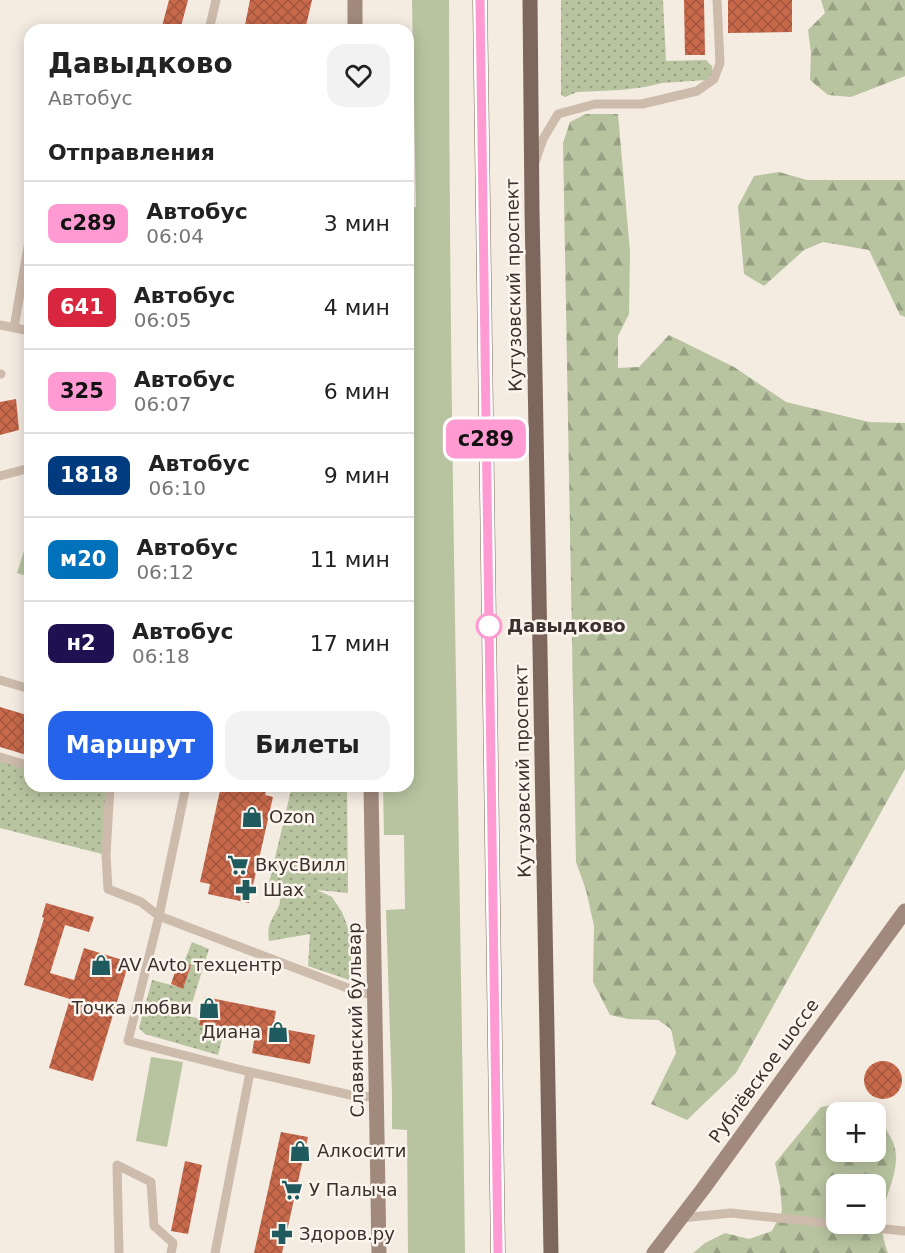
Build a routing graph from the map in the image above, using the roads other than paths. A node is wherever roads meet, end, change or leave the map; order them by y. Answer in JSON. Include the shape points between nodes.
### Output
{"nodes":[{"id":1,"x":216,"y":0,"type":"edge"},
{"id":2,"x":355,"y":0,"type":"edge"},
{"id":3,"x":480,"y":0,"type":"edge"},
{"id":4,"x":530,"y":0,"type":"edge"},
{"id":5,"x":717,"y":0,"type":"edge"},
{"id":6,"x":210,"y":24,"type":"edge"},
{"id":7,"x":355,"y":24,"type":"edge"},
{"id":8,"x":532,"y":172,"type":"junction"},
{"id":9,"x":24,"y":271,"type":"edge"},
{"id":10,"x":0,"y":325,"type":"edge"},
{"id":11,"x":14,"y":328,"type":"junction"},
{"id":12,"x":24,"y":330,"type":"edge"},
{"id":13,"x":24,"y":470,"type":"edge"},
{"id":14,"x":0,"y":476,"type":"edge"},
{"id":15,"x":0,"y":680,"type":"edge"},
{"id":16,"x":24,"y":687,"type":"edge"},
{"id":17,"x":0,"y":757,"type":"edge"},
{"id":18,"x":24,"y":764,"type":"edge"},
{"id":19,"x":110,"y":792,"type":"edge"},
{"id":20,"x":185,"y":792,"type":"edge"},
{"id":21,"x":371,"y":792,"type":"edge"},
{"id":22,"x":905,"y":911,"type":"edge"},
{"id":23,"x":159,"y":915,"type":"junction"},
{"id":24,"x":375,"y":996,"type":"junction"},
{"id":25,"x":250,"y":1072,"type":"junction"},
{"id":26,"x":377,"y":1097,"type":"junction"},
{"id":27,"x":681,"y":1218,"type":"junction"},
{"id":28,"x":905,"y":1231,"type":"edge"},
{"id":29,"x":496,"y":1248,"type":"edge"},
{"id":30,"x":119,"y":1253,"type":"edge"},
{"id":31,"x":171,"y":1253,"type":"edge"},
{"id":32,"x":215,"y":1253,"type":"edge"},
{"id":33,"x":379,"y":1253,"type":"edge"},
{"id":34,"x":551,"y":1253,"type":"edge"},
{"id":35,"x":654,"y":1253,"type":"edge"}],
"edges":[{"from":1,"to":6,"type":"lane"},
{"from":2,"to":7,"type":"street"},
{"from":3,"to":29,"type":"main road","name":"Кутузовский проспект"},
{"from":4,"to":8,"type":"main road","name":"Кутузовский проспект"},
{"from":5,"to":8,"type":"lane","via":[[720,63],[714,78],[697,91],[642,105],[595,104],[558,114],[543,139]]},
{"from":8,"to":34,"type":"main road","name":"Кутузовский проспект"},
{"from":9,"to":11,"type":"lane"},
{"from":10,"to":11,"type":"lane"},
{"from":11,"to":12,"type":"lane"},
{"from":13,"to":14,"type":"lane"},
{"from":15,"to":16,"type":"lane"},
{"from":17,"to":18,"type":"lane"},
{"from":19,"to":23,"type":"lane","via":[[108,889],[141,902]]},
{"from":20,"to":23,"type":"lane"},
{"from":21,"to":24,"type":"street","name":"Славянский бульвар"},
{"from":22,"to":27,"type":"street","name":"Рублёвское шоссе"},
{"from":23,"to":24,"type":"lane"},
{"from":23,"to":25,"type":"lane","via":[[128,1041]]},
{"from":24,"to":26,"type":"street","name":"Славянский бульвар"},
{"from":25,"to":26,"type":"lane","via":[[355,1096]]},
{"from":25,"to":32,"type":"lane"},
{"from":26,"to":33,"type":"street","name":"Славянский бульвар"},
{"from":27,"to":28,"type":"lane","via":[[731,1213]]},
{"from":27,"to":35,"type":"street","name":"Рублёвское шоссе"},
{"from":30,"to":31,"type":"lane","via":[[117,1165],[151,1182],[154,1226],[173,1243]]}]}
